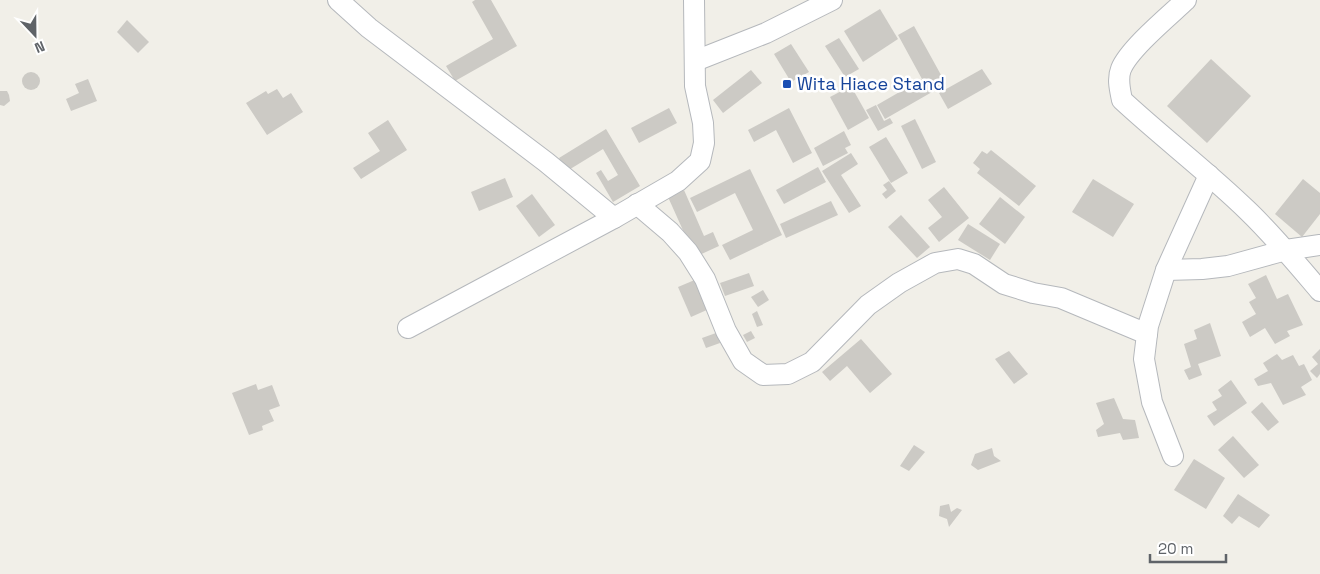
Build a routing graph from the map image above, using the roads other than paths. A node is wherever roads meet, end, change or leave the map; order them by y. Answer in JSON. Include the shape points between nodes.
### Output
{"nodes":[{"id":1,"x":338,"y":0,"type":"edge"},
{"id":2,"x":694,"y":0,"type":"edge"},
{"id":3,"x":832,"y":0,"type":"edge"},
{"id":4,"x":1186,"y":0,"type":"edge"},
{"id":5,"x":695,"y":61,"type":"junction"},
{"id":6,"x":1209,"y":175,"type":"junction"},
{"id":7,"x":637,"y":204,"type":"junction"},
{"id":8,"x":614,"y":218,"type":"junction"},
{"id":9,"x":1320,"y":244,"type":"edge"},
{"id":10,"x":1286,"y":250,"type":"junction"},
{"id":11,"x":1166,"y":270,"type":"junction"},
{"id":12,"x":1320,"y":290,"type":"edge"},
{"id":13,"x":408,"y":328,"type":"dead end"},
{"id":14,"x":1147,"y":334,"type":"junction"},
{"id":15,"x":1173,"y":456,"type":"dead end"}],
"edges":[{"from":1,"to":8,"type":"street","via":[[369,28],[546,162]]},
{"from":2,"to":5,"type":"street"},
{"from":3,"to":5,"type":"street","via":[[766,33]]},
{"from":4,"to":6,"type":"street","via":[[1134,49],[1121,69],[1119,86],[1122,100]]},
{"from":5,"to":7,"type":"street","via":[[695,86],[703,123],[704,144],[700,161],[678,181]]},
{"from":6,"to":10,"type":"street"},
{"from":6,"to":11,"type":"street"},
{"from":7,"to":8,"type":"street"},
{"from":7,"to":14,"type":"street","via":[[688,252],[705,279],[726,331],[743,360],[763,375],[788,374],[812,362],[868,305],[898,283],[935,264],[958,259],[974,264],[1004,284],[1061,298]]},
{"from":8,"to":13,"type":"street"},
{"from":9,"to":10,"type":"street"},
{"from":10,"to":11,"type":"street","via":[[1228,266]]},
{"from":10,"to":12,"type":"street"},
{"from":11,"to":14,"type":"street"},
{"from":14,"to":15,"type":"street","via":[[1144,360],[1152,402]]}]}
